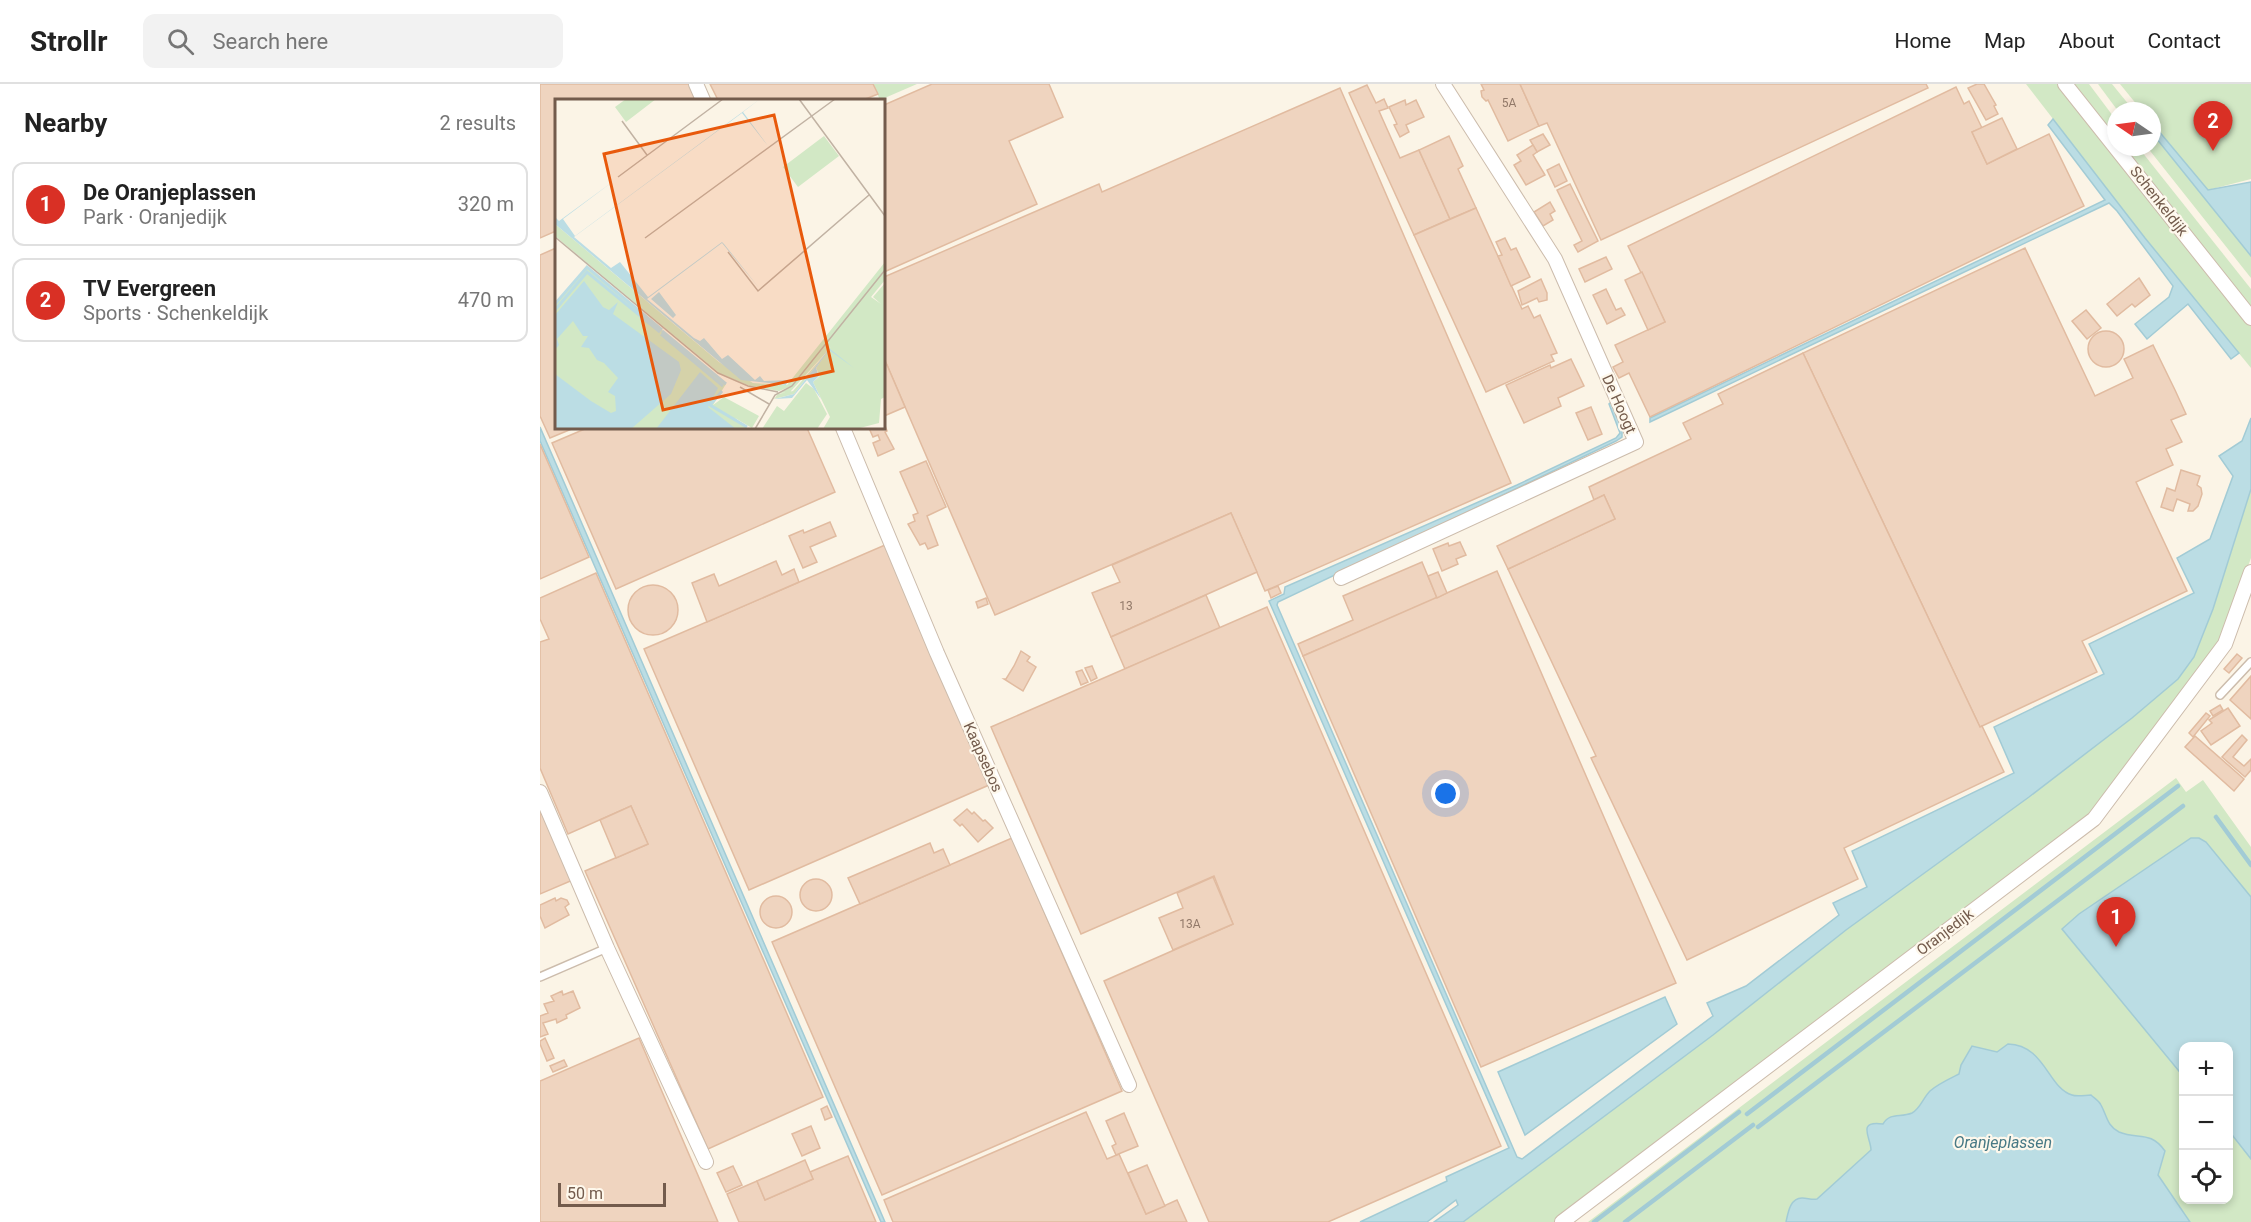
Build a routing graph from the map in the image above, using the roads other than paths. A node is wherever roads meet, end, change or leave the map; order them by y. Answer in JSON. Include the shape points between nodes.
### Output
{"nodes":[{"id":1,"x":696,"y":84,"type":"edge"},
{"id":2,"x":1443,"y":84,"type":"edge"},
{"id":3,"x":2065,"y":84,"type":"edge"},
{"id":4,"x":703,"y":99,"type":"edge"},
{"id":5,"x":2251,"y":318,"type":"edge"},
{"id":6,"x":843,"y":429,"type":"edge"},
{"id":7,"x":2251,"y":572,"type":"edge"},
{"id":8,"x":1341,"y":578,"type":"dead end"},
{"id":9,"x":2251,"y":662,"type":"edge"},
{"id":10,"x":2220,"y":695,"type":"dead end"},
{"id":11,"x":540,"y":792,"type":"edge"},
{"id":12,"x":607,"y":948,"type":"junction"},
{"id":13,"x":540,"y":977,"type":"edge"},
{"id":14,"x":1129,"y":1085,"type":"dead end"},
{"id":15,"x":706,"y":1162,"type":"dead end"},
{"id":16,"x":1562,"y":1222,"type":"edge"}],
"edges":[{"from":1,"to":4,"type":"street"},
{"from":2,"to":8,"type":"street","name":"De Hoogt","via":[[1555,259],[1636,442]]},
{"from":3,"to":5,"type":"street","name":"Schenkeldijk"},
{"from":6,"to":14,"type":"street","name":"Kaapsebos","via":[[937,653]]},
{"from":7,"to":16,"type":"street","name":"Oranjedijk","via":[[2225,644],[2094,819]]},
{"from":9,"to":10,"type":"lane"},
{"from":11,"to":12,"type":"street"},
{"from":12,"to":13,"type":"lane"},
{"from":12,"to":15,"type":"street"}]}
